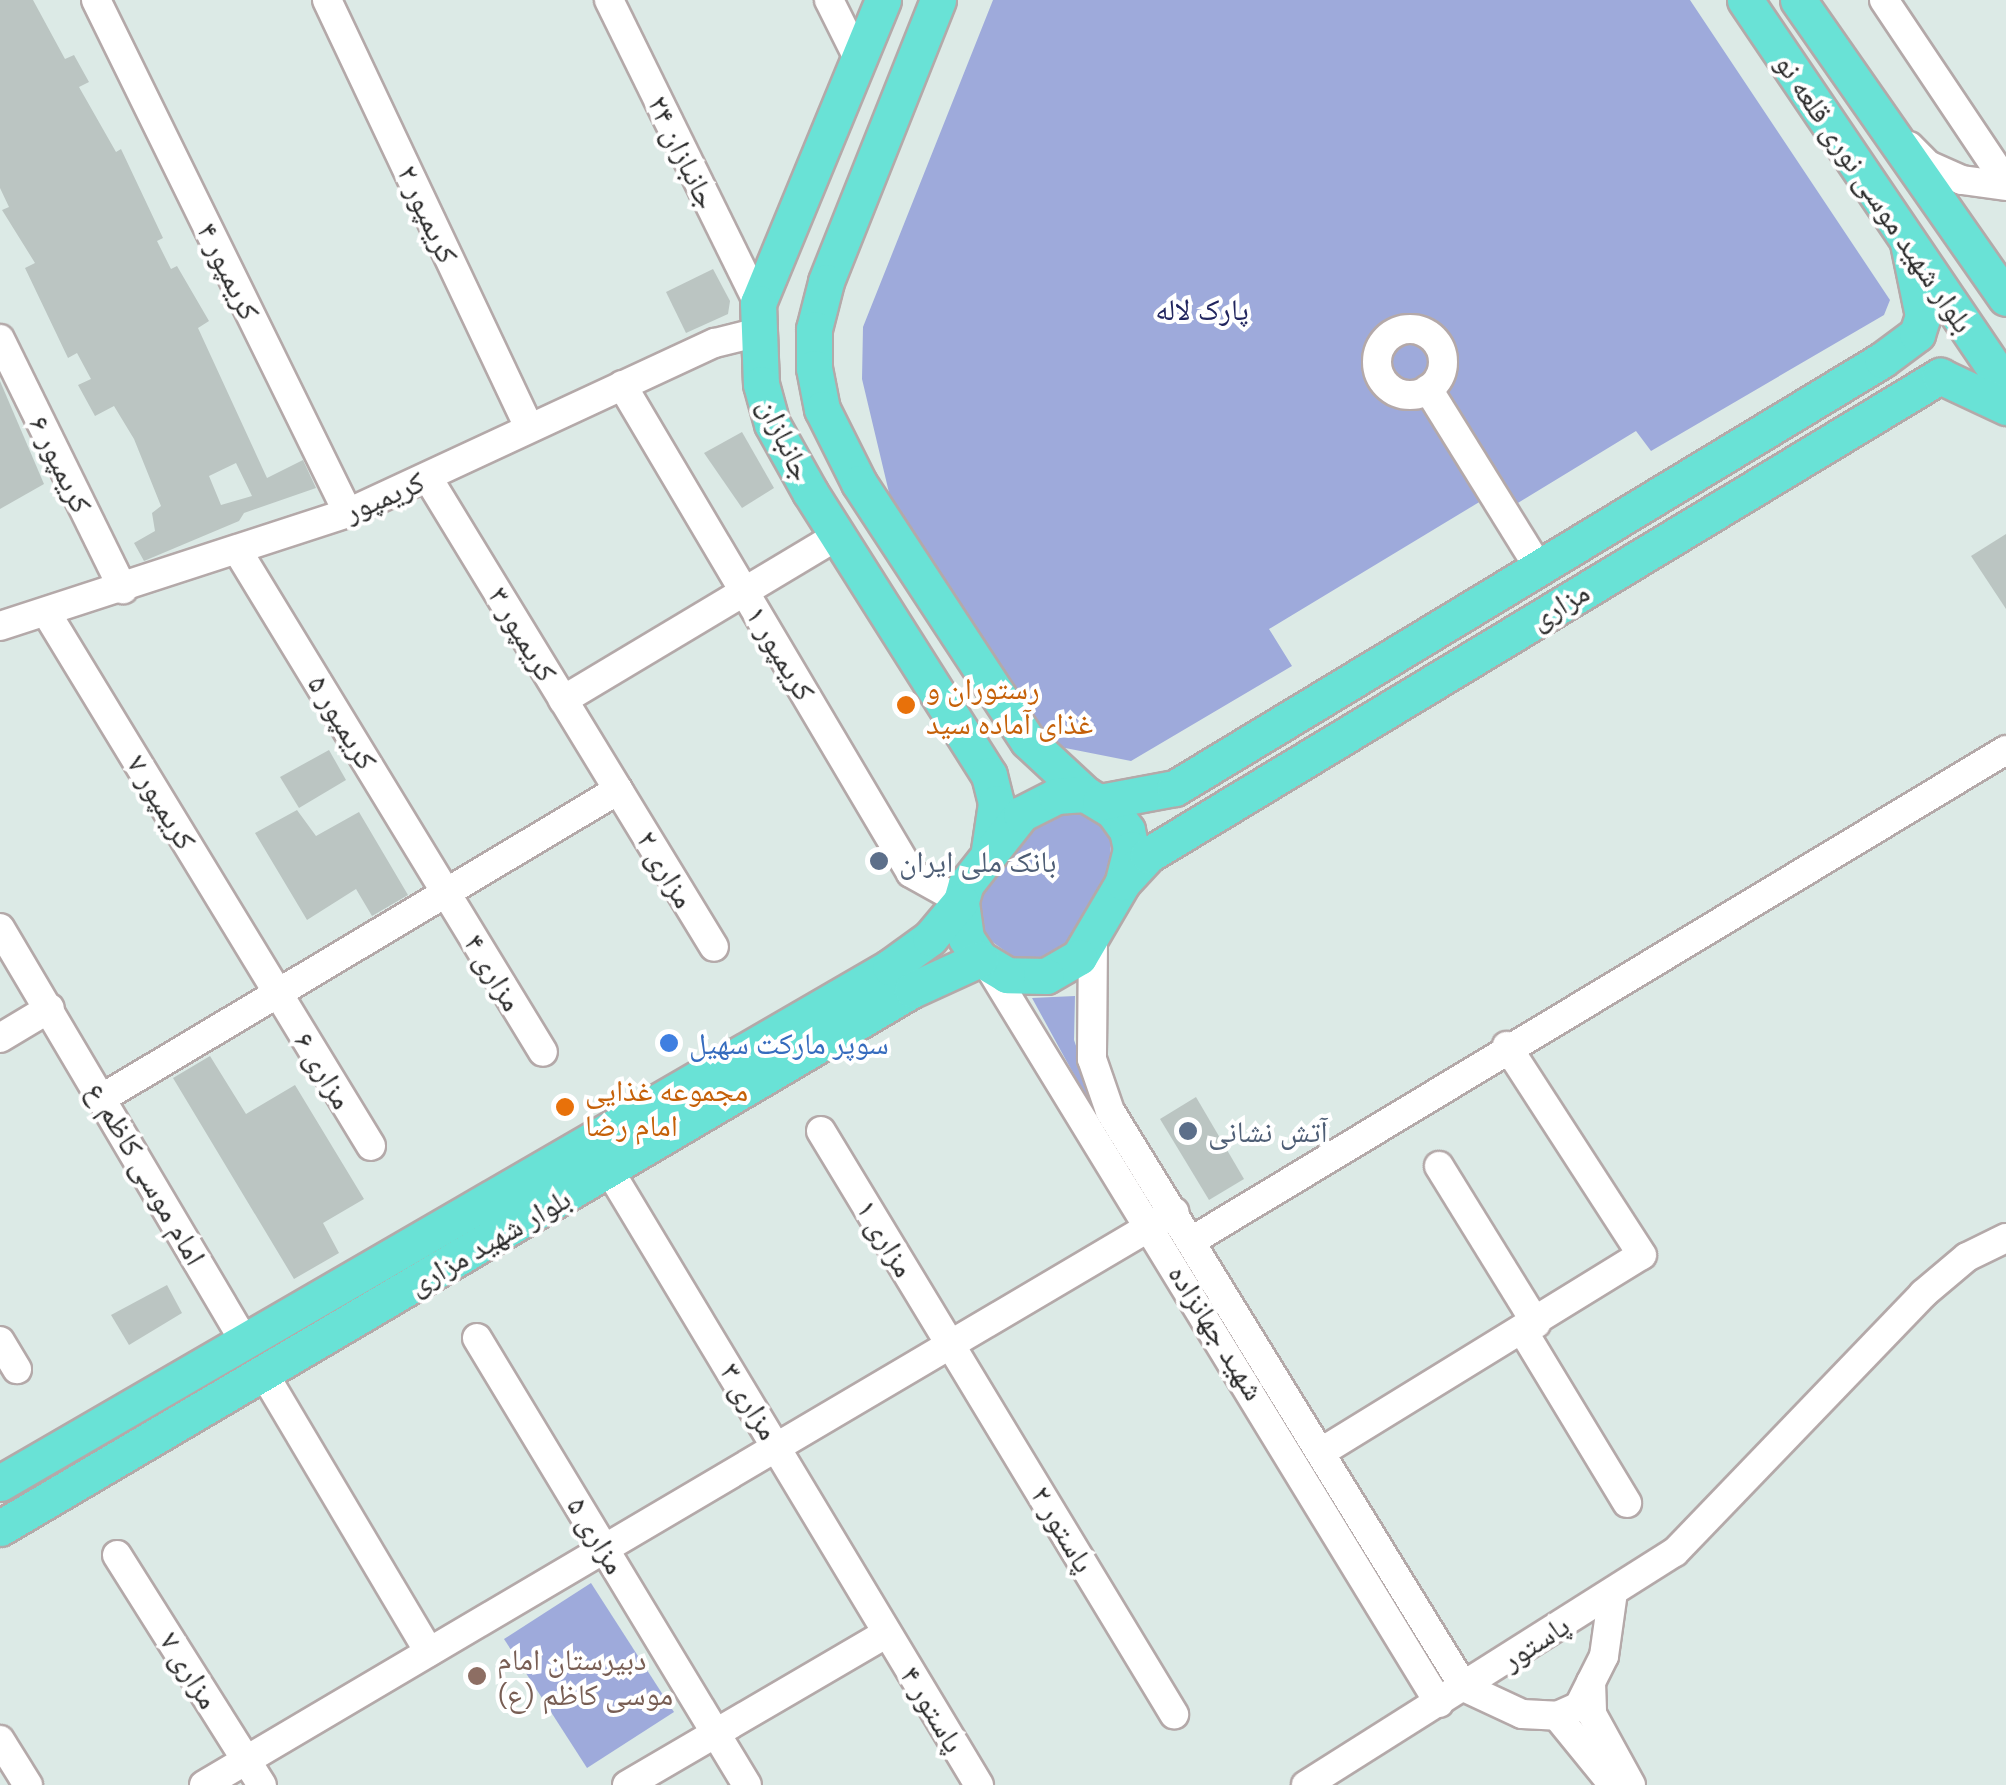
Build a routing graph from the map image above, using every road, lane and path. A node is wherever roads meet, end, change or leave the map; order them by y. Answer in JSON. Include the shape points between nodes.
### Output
{"nodes":[{"id":1,"x":96,"y":0,"type":"edge"},
{"id":2,"x":327,"y":0,"type":"edge"},
{"id":3,"x":609,"y":0,"type":"edge"},
{"id":4,"x":829,"y":0,"type":"edge"},
{"id":5,"x":883,"y":0,"type":"edge"},
{"id":6,"x":938,"y":0,"type":"edge"},
{"id":7,"x":1745,"y":0,"type":"edge"},
{"id":8,"x":1798,"y":0,"type":"edge"},
{"id":9,"x":1884,"y":0,"type":"edge"},
{"id":10,"x":859,"y":60,"type":"junction"},
{"id":11,"x":1890,"y":127,"type":"junction"},
{"id":12,"x":2006,"y":184,"type":"edge"},
{"id":13,"x":1908,"y":243,"type":"junction"},
{"id":14,"x":2006,"y":298,"type":"edge"},
{"id":15,"x":756,"y":318,"type":"junction"},
{"id":16,"x":1917,"y":334,"type":"junction"},
{"id":17,"x":0,"y":338,"type":"edge"},
{"id":18,"x":1940,"y":376,"type":"junction"},
{"id":19,"x":622,"y":384,"type":"junction"},
{"id":20,"x":2006,"y":386,"type":"edge"},
{"id":21,"x":1428,"y":389,"type":"dead end"},
{"id":22,"x":2006,"y":406,"type":"edge"},
{"id":23,"x":529,"y":427,"type":"junction"},
{"id":24,"x":428,"y":478,"type":"junction"},
{"id":25,"x":348,"y":513,"type":"junction"},
{"id":26,"x":838,"y":536,"type":"junction"},
{"id":27,"x":239,"y":553,"type":"junction"},
{"id":28,"x":1539,"y":568,"type":"junction"},
{"id":29,"x":123,"y":588,"type":"junction"},
{"id":30,"x":744,"y":591,"type":"junction"},
{"id":31,"x":46,"y":612,"type":"junction"},
{"id":32,"x":0,"y":626,"type":"edge"},
{"id":33,"x":563,"y":700,"type":"junction"},
{"id":34,"x":2006,"y":750,"type":"edge"},
{"id":35,"x":618,"y":790,"type":"junction"},
{"id":36,"x":1093,"y":798,"type":"junction"},
{"id":37,"x":989,"y":850,"type":"junction"},
{"id":38,"x":1123,"y":882,"type":"junction"},
{"id":39,"x":446,"y":892,"type":"junction"},
{"id":40,"x":961,"y":901,"type":"junction"},
{"id":41,"x":0,"y":928,"type":"edge"},
{"id":42,"x":1093,"y":940,"type":"junction"},
{"id":43,"x":714,"y":948,"type":"dead end"},
{"id":44,"x":984,"y":962,"type":"junction"},
{"id":45,"x":278,"y":993,"type":"junction"},
{"id":46,"x":50,"y":1008,"type":"junction"},
{"id":47,"x":0,"y":1038,"type":"edge"},
{"id":48,"x":1507,"y":1046,"type":"junction"},
{"id":49,"x":543,"y":1052,"type":"dead end"},
{"id":50,"x":104,"y":1097,"type":"junction"},
{"id":51,"x":821,"y":1130,"type":"dead end"},
{"id":52,"x":370,"y":1146,"type":"dead end"},
{"id":53,"x":1439,"y":1166,"type":"dead end"},
{"id":54,"x":609,"y":1170,"type":"junction"},
{"id":55,"x":1164,"y":1220,"type":"junction"},
{"id":56,"x":2006,"y":1238,"type":"edge"},
{"id":57,"x":1193,"y":1240,"type":"junction"},
{"id":58,"x":1530,"y":1327,"type":"junction"},
{"id":59,"x":478,"y":1338,"type":"dead end"},
{"id":60,"x":244,"y":1340,"type":"junction"},
{"id":61,"x":0,"y":1341,"type":"edge"},
{"id":62,"x":952,"y":1345,"type":"junction"},
{"id":63,"x":17,"y":1368,"type":"dead end"},
{"id":64,"x":264,"y":1374,"type":"junction"},
{"id":65,"x":777,"y":1443,"type":"junction"},
{"id":66,"x":1323,"y":1451,"type":"junction"},
{"id":67,"x":0,"y":1483,"type":"edge"},
{"id":68,"x":1628,"y":1503,"type":"dead end"},
{"id":69,"x":0,"y":1528,"type":"edge"},
{"id":70,"x":602,"y":1545,"type":"junction"},
{"id":71,"x":117,"y":1555,"type":"dead end"},
{"id":72,"x":1613,"y":1592,"type":"junction"},
{"id":73,"x":887,"y":1633,"type":"junction"},
{"id":74,"x":429,"y":1652,"type":"junction"},
{"id":75,"x":1591,"y":1682,"type":"junction"},
{"id":76,"x":1464,"y":1687,"type":"junction"},
{"id":77,"x":1439,"y":1703,"type":"junction"},
{"id":78,"x":1174,"y":1714,"type":"dead end"},
{"id":79,"x":1557,"y":1716,"type":"junction"},
{"id":80,"x":716,"y":1733,"type":"junction"},
{"id":81,"x":0,"y":1740,"type":"edge"},
{"id":82,"x":247,"y":1759,"type":"junction"},
{"id":83,"x":28,"y":1785,"type":"edge"},
{"id":84,"x":204,"y":1785,"type":"edge"},
{"id":85,"x":262,"y":1785,"type":"edge"},
{"id":86,"x":627,"y":1785,"type":"edge"},
{"id":87,"x":748,"y":1785,"type":"edge"},
{"id":88,"x":979,"y":1785,"type":"edge"},
{"id":89,"x":1306,"y":1785,"type":"edge"},
{"id":90,"x":1611,"y":1785,"type":"edge"},
{"id":91,"x":1630,"y":1785,"type":"edge"}],
"edges":[{"from":1,"to":25,"type":"street","name":"کریمپور ۴"},
{"from":2,"to":23,"type":"street","name":"کریمپور ۲"},
{"from":3,"to":15,"type":"street","name":"جانبازان ۲۴"},
{"from":4,"to":10,"type":"street"},
{"from":5,"to":10,"type":"main road"},
{"from":6,"to":36,"type":"main road","name":"جانبازان","via":[[826,282],[814,329],[814,368],[822,409],[859,483],[1028,740]]},
{"from":7,"to":13,"type":"main road","name":"بلوار شهید موسی نوری قلعه نو"},
{"from":8,"to":11,"type":"main road","name":"بلوار شهید موسی نوری قلعه نو"},
{"from":9,"to":12,"type":"street"},
{"from":10,"to":15,"type":"main road"},
{"from":11,"to":12,"type":"street","via":[[1928,165],[1962,180]]},
{"from":11,"to":14,"type":"main road","name":"بلوار شهید موسی نوری قلعه نو"},
{"from":13,"to":16,"type":"main road","via":[[1922,294]]},
{"from":13,"to":20,"type":"main road","name":"بلوار شهید موسی نوری قلعه نو"},
{"from":15,"to":19,"type":"street","name":"کریمپور"},
{"from":15,"to":26,"type":"main road","name":"جانبازان","via":[[772,424]]},
{"from":16,"to":18,"type":"main road","via":[[1933,349]]},
{"from":16,"to":28,"type":"main road"},
{"from":17,"to":29,"type":"street","name":"کریمپور ۶"},
{"from":18,"to":22,"type":"main road"},
{"from":18,"to":38,"type":"main road","name":"مزاری","via":[[1148,855]]},
{"from":19,"to":23,"type":"street","name":"کریمپور"},
{"from":19,"to":30,"type":"street","name":"کریمپور ۱"},
{"from":21,"to":28,"type":"street"},
{"from":23,"to":24,"type":"street","name":"کریمپور"},
{"from":24,"to":25,"type":"street","name":"کریمپور"},
{"from":24,"to":33,"type":"street","name":"کریمپور ۳"},
{"from":25,"to":27,"type":"street","name":"کریمپور"},
{"from":26,"to":30,"type":"street"},
{"from":26,"to":37,"type":"main road","name":"جانبازان","via":[[989,775],[996,804]]},
{"from":27,"to":29,"type":"street","name":"کریمپور"},
{"from":27,"to":39,"type":"street","name":"کریمپور ۵"},
{"from":28,"to":36,"type":"main road","via":[[1175,788]]},
{"from":29,"to":31,"type":"street","name":"کریمپور"},
{"from":30,"to":33,"type":"street"},
{"from":30,"to":40,"type":"street","name":"کریمپور ۱","via":[[911,873]]},
{"from":31,"to":32,"type":"street","name":"کریمپور"},
{"from":31,"to":45,"type":"street","name":"کریمپور ۷"},
{"from":33,"to":35,"type":"street","name":"کریمپور ۳"},
{"from":34,"to":48,"type":"street"},
{"from":35,"to":39,"type":"street"},
{"from":35,"to":43,"type":"street","name":"مزاری ۲"},
{"from":36,"to":37,"type":"main road","via":[[1040,801]]},
{"from":36,"to":38,"type":"main road","via":[[1127,830],[1130,866]]},
{"from":37,"to":40,"type":"main road"},
{"from":38,"to":42,"type":"main road"},
{"from":39,"to":45,"type":"street"},
{"from":39,"to":49,"type":"street","name":"مزاری ۴"},
{"from":40,"to":44,"type":"main road","via":[[961,923]]},
{"from":40,"to":60,"type":"main road","name":"بلوار شهید مزاری","via":[[930,938],[890,967]]},
{"from":41,"to":46,"type":"street","name":"امام موسی کاظم ع"},
{"from":42,"to":44,"type":"main road","via":[[1046,976],[1026,979]]},
{"from":42,"to":55,"type":"street","name":"شهید جهانزاده","via":[[1096,1070]]},
{"from":44,"to":54,"type":"main road","name":"بلوار شهید مزاری","via":[[912,990]]},
{"from":44,"to":55,"type":"street","name":"شهید جهانزاده"},
{"from":45,"to":50,"type":"street"},
{"from":45,"to":52,"type":"street","name":"مزاری ۶"},
{"from":46,"to":47,"type":"street"},
{"from":46,"to":50,"type":"street","name":"امام موسی کاظم ع"},
{"from":48,"to":57,"type":"street"},
{"from":48,"to":58,"type":"street","via":[[1642,1255]]},
{"from":50,"to":60,"type":"street","name":"امام موسی کاظم ع"},
{"from":51,"to":62,"type":"street","name":"مزاری ۱"},
{"from":53,"to":58,"type":"street"},
{"from":54,"to":64,"type":"main road","name":"بلوار شهید مزاری"},
{"from":54,"to":65,"type":"street","name":"مزاری ۳"},
{"from":55,"to":57,"type":"street","name":"شهید جهانزاده"},
{"from":55,"to":62,"type":"street"},
{"from":55,"to":77,"type":"street","name":"شهید جهانزاده"},
{"from":56,"to":72,"type":"street","name":"پاستور","via":[[1966,1257],[1923,1294],[1674,1552]]},
{"from":57,"to":66,"type":"street","name":"شهید جهانزاده"},
{"from":58,"to":66,"type":"street"},
{"from":58,"to":68,"type":"street"},
{"from":59,"to":70,"type":"street","name":"مزاری ۵"},
{"from":60,"to":64,"type":"main road"},
{"from":60,"to":67,"type":"main road","name":"بلوار شهید مزاری"},
{"from":61,"to":63,"type":"street"},
{"from":62,"to":65,"type":"street"},
{"from":62,"to":78,"type":"street","name":"پاستور ۲"},
{"from":64,"to":69,"type":"main road","name":"بلوار شهید مزاری"},
{"from":64,"to":74,"type":"street"},
{"from":65,"to":70,"type":"street"},
{"from":65,"to":73,"type":"street","name":"مزاری ۳"},
{"from":66,"to":76,"type":"street","name":"شهید جهانزاده"},
{"from":70,"to":74,"type":"street"},
{"from":70,"to":80,"type":"street","name":"مزاری ۵"},
{"from":71,"to":82,"type":"street","name":"مزاری ۷"},
{"from":72,"to":75,"type":"street","via":[[1604,1656]]},
{"from":72,"to":76,"type":"street","name":"پاستور"},
{"from":73,"to":80,"type":"street"},
{"from":73,"to":88,"type":"street","name":"پاستور ۴"},
{"from":74,"to":82,"type":"street"},
{"from":75,"to":79,"type":"street","via":[[1579,1706]]},
{"from":75,"to":91,"type":"street","via":[[1592,1714]]},
{"from":76,"to":77,"type":"street","name":"پاستور"},
{"from":76,"to":79,"type":"street","via":[[1496,1706]]},
{"from":77,"to":89,"type":"street","name":"پاستور"},
{"from":79,"to":90,"type":"street"},
{"from":80,"to":86,"type":"street"},
{"from":80,"to":87,"type":"street","name":"مزاری ۵"},
{"from":81,"to":83,"type":"street"},
{"from":82,"to":84,"type":"street"},
{"from":82,"to":85,"type":"street","name":"مزاری ۷"}]}
